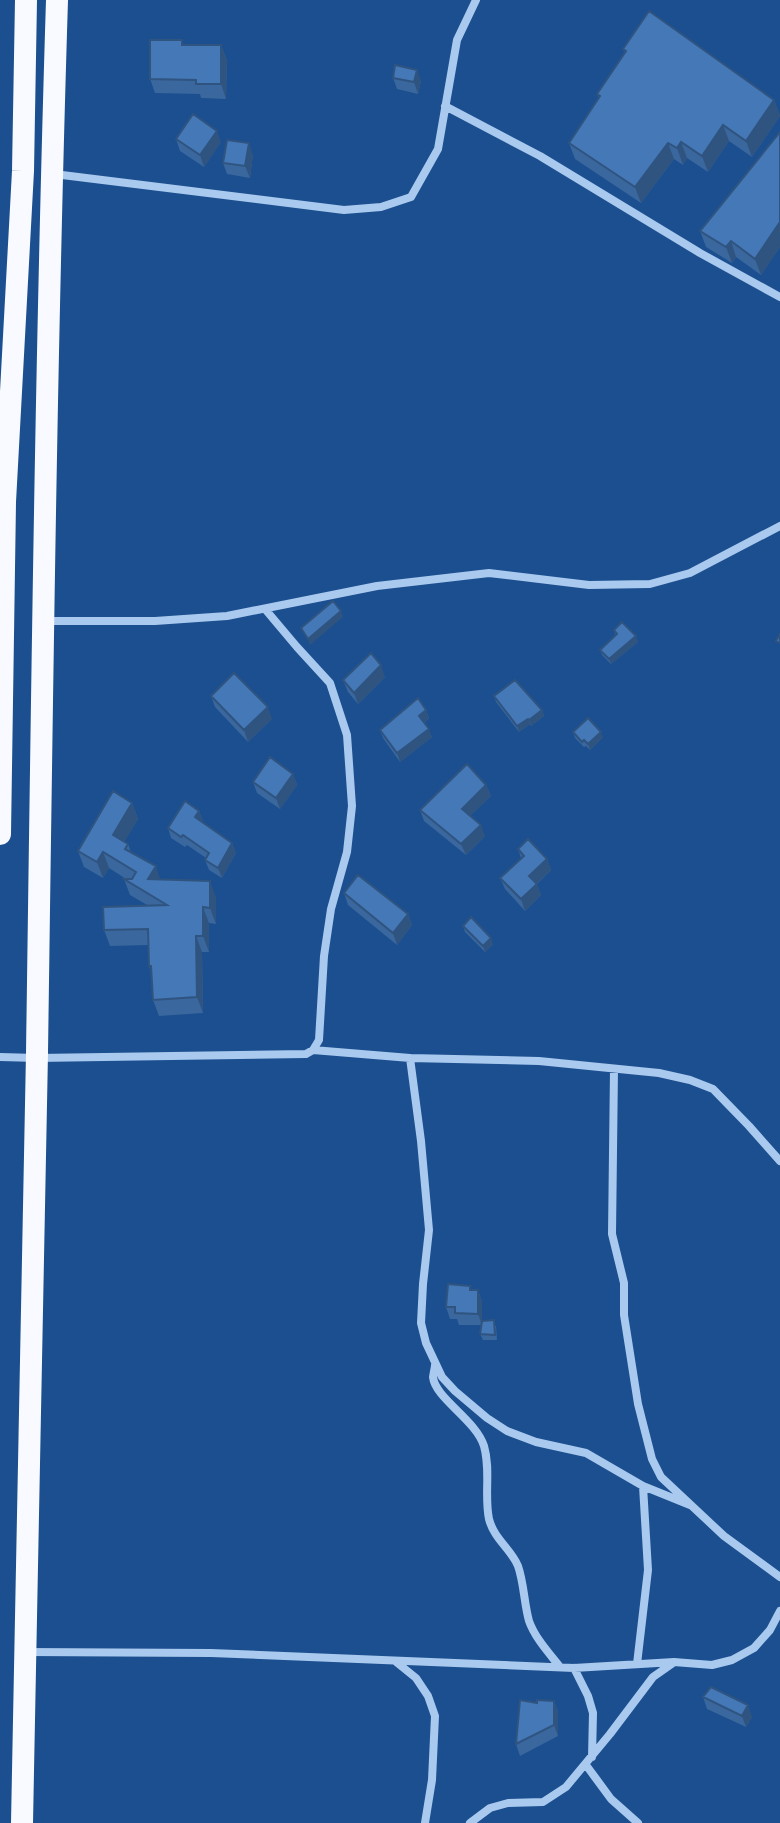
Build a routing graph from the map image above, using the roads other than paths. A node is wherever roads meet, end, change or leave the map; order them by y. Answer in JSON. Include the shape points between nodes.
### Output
{"nodes":[{"id":1,"x":26,"y":0,"type":"edge"},
{"id":2,"x":57,"y":0,"type":"edge"},
{"id":3,"x":476,"y":0,"type":"edge"},
{"id":4,"x":445,"y":106,"type":"junction"},
{"id":5,"x":51,"y":173,"type":"junction"},
{"id":6,"x":780,"y":297,"type":"edge"},
{"id":7,"x":3,"y":503,"type":"edge"},
{"id":8,"x":780,"y":526,"type":"edge"},
{"id":9,"x":265,"y":609,"type":"junction"},
{"id":10,"x":43,"y":621,"type":"junction"},
{"id":11,"x":0,"y":834,"type":"edge"},
{"id":12,"x":313,"y":1050,"type":"junction"},
{"id":13,"x":0,"y":1057,"type":"edge"},
{"id":14,"x":37,"y":1058,"type":"junction"},
{"id":15,"x":410,"y":1058,"type":"junction"},
{"id":16,"x":614,"y":1069,"type":"junction"},
{"id":17,"x":780,"y":1161,"type":"edge"},
{"id":18,"x":435,"y":1364,"type":"junction"},
{"id":19,"x":643,"y":1486,"type":"junction"},
{"id":20,"x":690,"y":1505,"type":"junction"},
{"id":21,"x":780,"y":1577,"type":"edge"},
{"id":22,"x":780,"y":1611,"type":"edge"},
{"id":23,"x":24,"y":1652,"type":"junction"},
{"id":24,"x":394,"y":1660,"type":"junction"},
{"id":25,"x":674,"y":1662,"type":"junction"},
{"id":26,"x":637,"y":1664,"type":"junction"},
{"id":27,"x":560,"y":1667,"type":"junction"},
{"id":28,"x":574,"y":1668,"type":"junction"},
{"id":29,"x":589,"y":1761,"type":"junction"},
{"id":30,"x":22,"y":1823,"type":"edge"},
{"id":31,"x":425,"y":1823,"type":"edge"},
{"id":32,"x":470,"y":1823,"type":"edge"},
{"id":33,"x":638,"y":1823,"type":"edge"}],
"edges":[{"from":1,"to":7,"type":"highway","via":[[23,171]]},
{"from":2,"to":5,"type":"highway"},
{"from":3,"to":4,"type":"street","via":[[457,40]]},
{"from":4,"to":5,"type":"street","via":[[438,149],[411,197],[381,207],[344,210]]},
{"from":4,"to":6,"type":"street"},
{"from":5,"to":10,"type":"highway"},
{"from":7,"to":11,"type":"highway"},
{"from":8,"to":9,"type":"street","via":[[690,573],[650,584],[589,585],[489,573],[377,586]]},
{"from":9,"to":10,"type":"street","via":[[155,621]]},
{"from":9,"to":12,"type":"street","via":[[330,683],[347,735],[352,806],[347,852],[331,909],[319,1040]]},
{"from":10,"to":14,"type":"highway"},
{"from":12,"to":14,"type":"street"},
{"from":12,"to":15,"type":"street"},
{"from":13,"to":14,"type":"street"},
{"from":14,"to":23,"type":"highway"},
{"from":15,"to":16,"type":"street"},
{"from":15,"to":18,"type":"street","via":[[429,1230],[421,1323]]},
{"from":16,"to":17,"type":"street","via":[[659,1073],[713,1089]]},
{"from":16,"to":20,"type":"street","via":[[612,1234],[624,1283],[638,1404],[661,1477]]},
{"from":18,"to":19,"type":"street","via":[[455,1391],[507,1431],[586,1453]]},
{"from":18,"to":27,"type":"street","via":[[433,1380],[479,1434],[491,1525],[518,1568],[530,1623]]},
{"from":19,"to":20,"type":"street"},
{"from":19,"to":26,"type":"street","via":[[648,1570]]},
{"from":20,"to":21,"type":"street"},
{"from":22,"to":25,"type":"street","via":[[770,1630],[743,1655],[712,1665]]},
{"from":23,"to":24,"type":"street"},
{"from":23,"to":30,"type":"highway"},
{"from":24,"to":27,"type":"street"},
{"from":24,"to":31,"type":"street","via":[[416,1678],[435,1716]]},
{"from":25,"to":26,"type":"street"},
{"from":25,"to":29,"type":"street","via":[[653,1677]]},
{"from":26,"to":28,"type":"street"},
{"from":27,"to":28,"type":"street"},
{"from":28,"to":29,"type":"street","via":[[593,1713]]},
{"from":29,"to":32,"type":"street","via":[[566,1787],[543,1802],[490,1808]]},
{"from":29,"to":33,"type":"street","via":[[611,1799]]}]}
